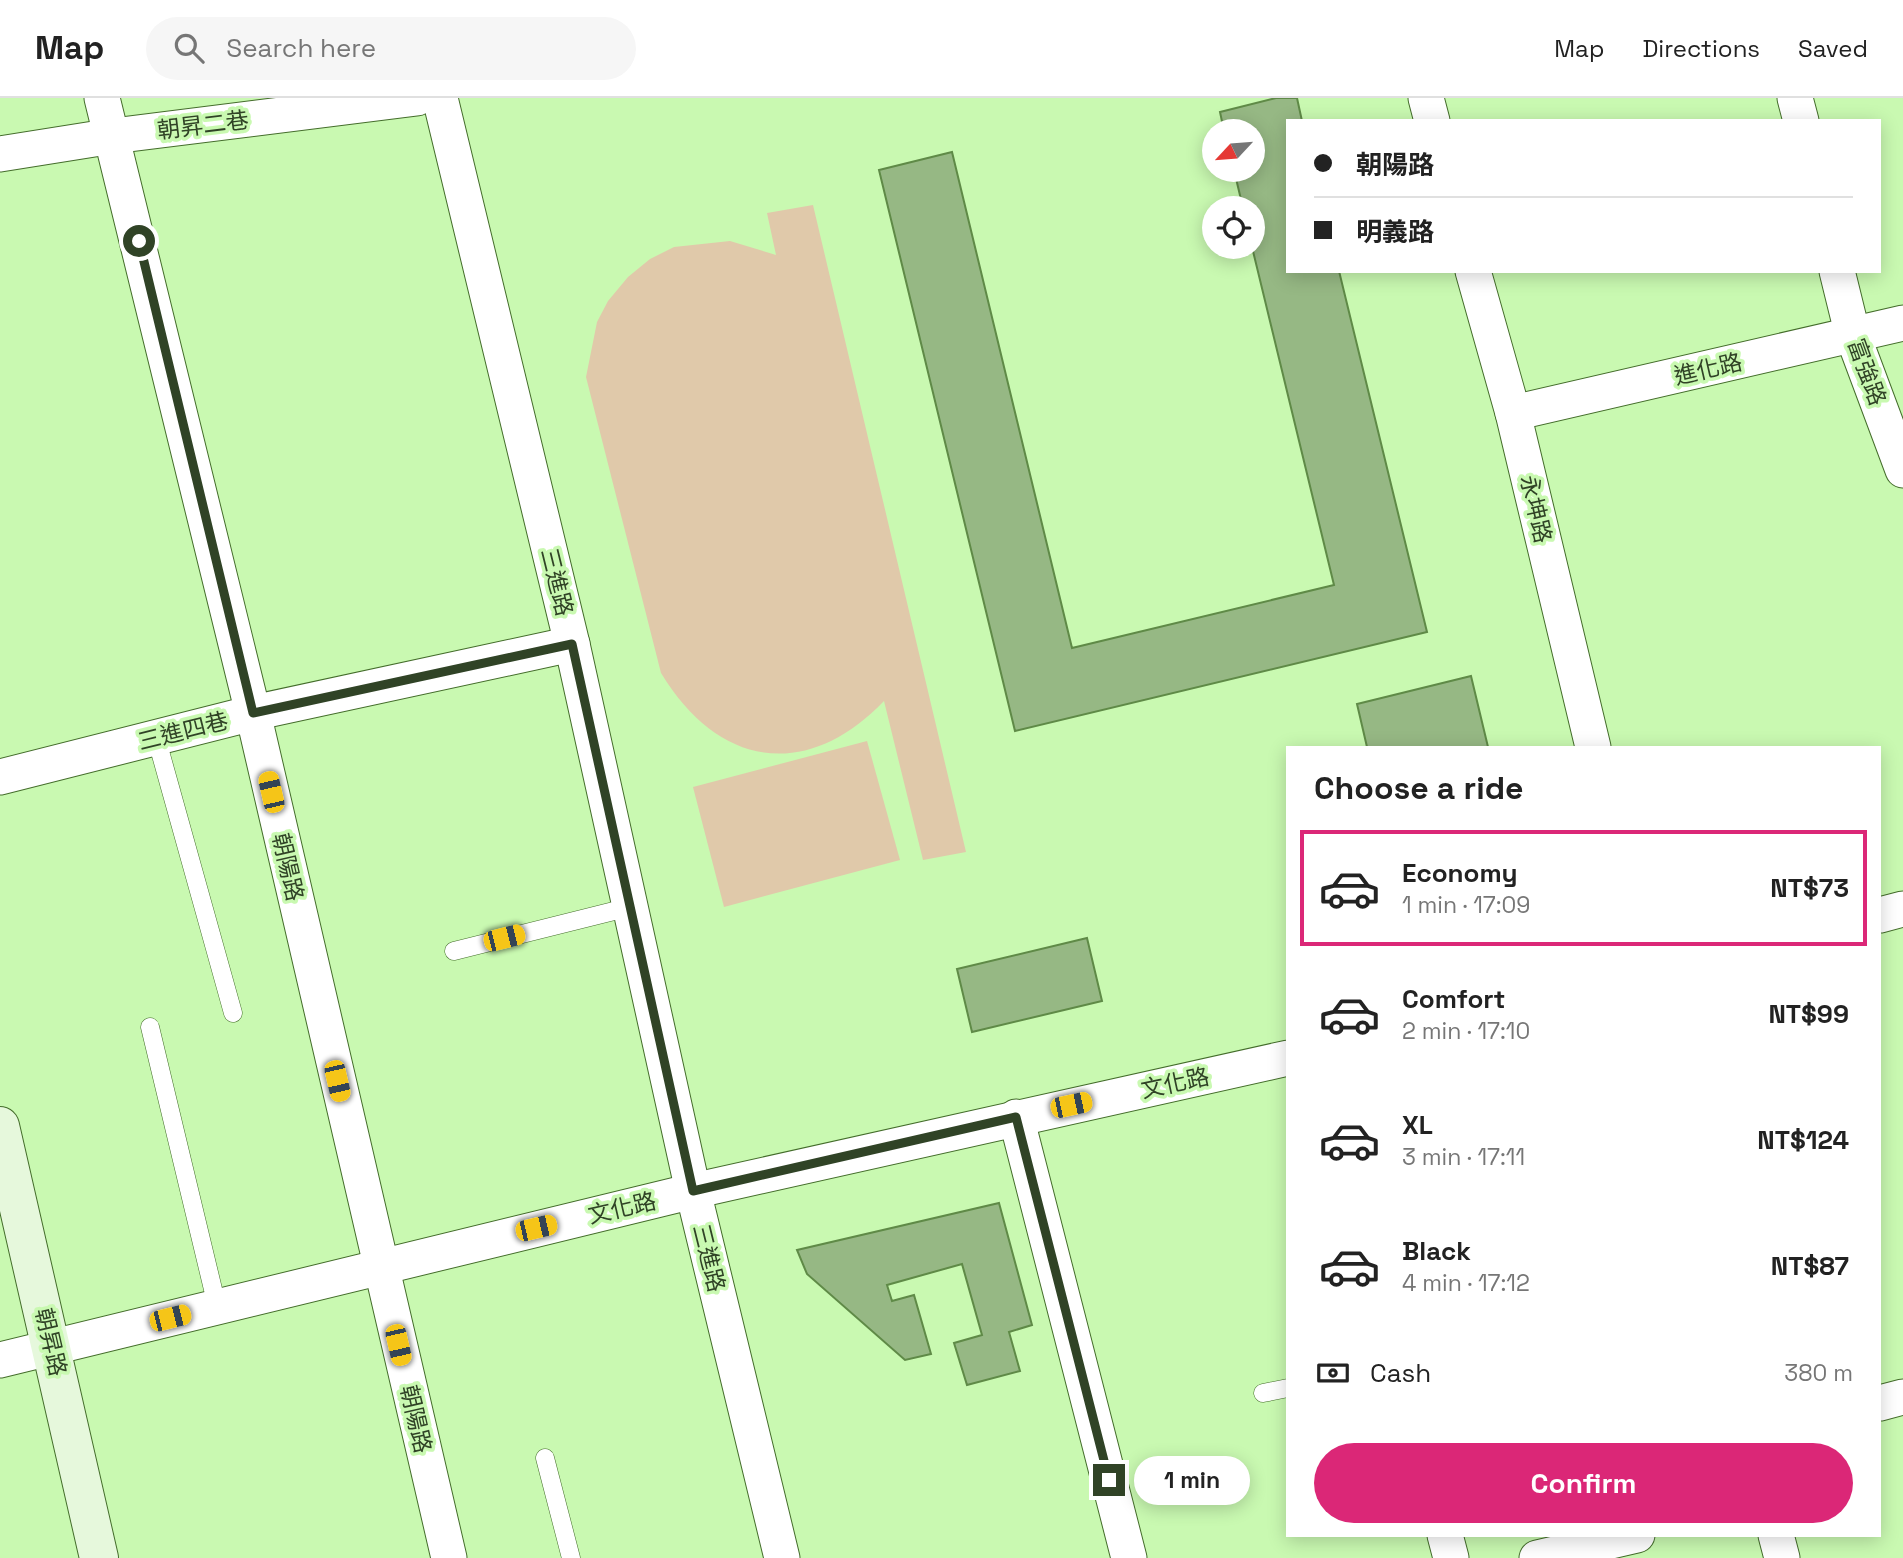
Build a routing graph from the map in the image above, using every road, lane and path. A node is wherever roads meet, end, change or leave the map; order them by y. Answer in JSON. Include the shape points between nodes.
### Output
{"nodes":[{"id":1,"x":102,"y":98,"type":"edge"},
{"id":2,"x":417,"y":98,"type":"edge"},
{"id":3,"x":440,"y":98,"type":"edge"},
{"id":4,"x":1426,"y":98,"type":"edge"},
{"id":5,"x":1795,"y":98,"type":"edge"},
{"id":6,"x":1431,"y":119,"type":"edge"},
{"id":7,"x":1800,"y":119,"type":"edge"},
{"id":8,"x":113,"y":136,"type":"junction"},
{"id":9,"x":0,"y":154,"type":"edge"},
{"id":10,"x":1474,"y":273,"type":"edge"},
{"id":11,"x":1837,"y":273,"type":"edge"},
{"id":12,"x":1903,"y":323,"type":"edge"},
{"id":13,"x":1853,"y":336,"type":"junction"},
{"id":14,"x":1513,"y":413,"type":"junction"},
{"id":15,"x":1903,"y":470,"type":"edge"},
{"id":16,"x":572,"y":644,"type":"junction"},
{"id":17,"x":253,"y":713,"type":"junction"},
{"id":18,"x":156,"y":737,"type":"junction"},
{"id":19,"x":1592,"y":746,"type":"edge"},
{"id":20,"x":0,"y":777,"type":"edge"},
{"id":21,"x":631,"y":907,"type":"junction"},
{"id":22,"x":1903,"y":909,"type":"edge"},
{"id":23,"x":1881,"y":915,"type":"edge"},
{"id":24,"x":454,"y":951,"type":"dead end"},
{"id":25,"x":233,"y":1013,"type":"dead end"},
{"id":26,"x":150,"y":1027,"type":"dead end"},
{"id":27,"x":1286,"y":1058,"type":"edge"},
{"id":28,"x":1016,"y":1117,"type":"junction"},
{"id":29,"x":0,"y":1126,"type":"edge"},
{"id":30,"x":693,"y":1191,"type":"junction"},
{"id":31,"x":379,"y":1266,"type":"junction"},
{"id":32,"x":217,"y":1306,"type":"junction"},
{"id":33,"x":52,"y":1347,"type":"junction"},
{"id":34,"x":0,"y":1360,"type":"edge"},
{"id":35,"x":1286,"y":1388,"type":"edge"},
{"id":36,"x":1263,"y":1394,"type":"dead end"},
{"id":37,"x":1903,"y":1397,"type":"edge"},
{"id":38,"x":1881,"y":1403,"type":"edge"},
{"id":39,"x":545,"y":1458,"type":"dead end"},
{"id":40,"x":1446,"y":1537,"type":"edge"},
{"id":41,"x":1628,"y":1537,"type":"edge"},
{"id":42,"x":1777,"y":1537,"type":"edge"},
{"id":43,"x":99,"y":1558,"type":"edge"},
{"id":44,"x":449,"y":1558,"type":"edge"},
{"id":45,"x":571,"y":1558,"type":"edge"},
{"id":46,"x":782,"y":1558,"type":"edge"},
{"id":47,"x":1129,"y":1558,"type":"edge"},
{"id":48,"x":1451,"y":1558,"type":"edge"},
{"id":49,"x":1537,"y":1558,"type":"edge"},
{"id":50,"x":1782,"y":1558,"type":"edge"}],
"edges":[{"from":1,"to":8,"type":"street"},
{"from":2,"to":8,"type":"street","name":"朝昇二巷"},
{"from":3,"to":16,"type":"street","name":"三進路"},
{"from":4,"to":6,"type":"street"},
{"from":5,"to":7,"type":"street"},
{"from":8,"to":9,"type":"street","name":"朝昇二巷"},
{"from":8,"to":17,"type":"street","name":"朝陽路"},
{"from":10,"to":14,"type":"street","name":"永坤路"},
{"from":11,"to":13,"type":"street","name":"富強路"},
{"from":12,"to":13,"type":"street","name":"進化路"},
{"from":13,"to":14,"type":"street","name":"進化路"},
{"from":13,"to":15,"type":"street","name":"富強路"},
{"from":14,"to":19,"type":"street","name":"永坤路"},
{"from":16,"to":17,"type":"street","name":"三進四巷"},
{"from":16,"to":21,"type":"street","name":"三進路"},
{"from":17,"to":18,"type":"street","name":"三進四巷"},
{"from":17,"to":31,"type":"street","name":"朝陽路"},
{"from":18,"to":20,"type":"street","name":"三進四巷"},
{"from":18,"to":25,"type":"lane"},
{"from":21,"to":24,"type":"lane"},
{"from":21,"to":30,"type":"street","name":"三進路"},
{"from":22,"to":23,"type":"street"},
{"from":26,"to":32,"type":"lane"},
{"from":27,"to":28,"type":"street","name":"文化路"},
{"from":28,"to":30,"type":"street","name":"文化路"},
{"from":28,"to":47,"type":"street"},
{"from":29,"to":33,"type":"main road","name":"朝昇路"},
{"from":30,"to":31,"type":"street","name":"文化路"},
{"from":30,"to":46,"type":"street","name":"三進路"},
{"from":31,"to":32,"type":"street","name":"文化路"},
{"from":31,"to":44,"type":"street","name":"朝陽路"},
{"from":32,"to":33,"type":"street","name":"文化路"},
{"from":33,"to":34,"type":"street","name":"文化路"},
{"from":33,"to":43,"type":"main road","name":"朝昇路"},
{"from":35,"to":36,"type":"lane"},
{"from":37,"to":38,"type":"street"},
{"from":39,"to":45,"type":"lane"},
{"from":40,"to":48,"type":"street"},
{"from":41,"to":49,"type":"street"},
{"from":42,"to":50,"type":"street"}]}
